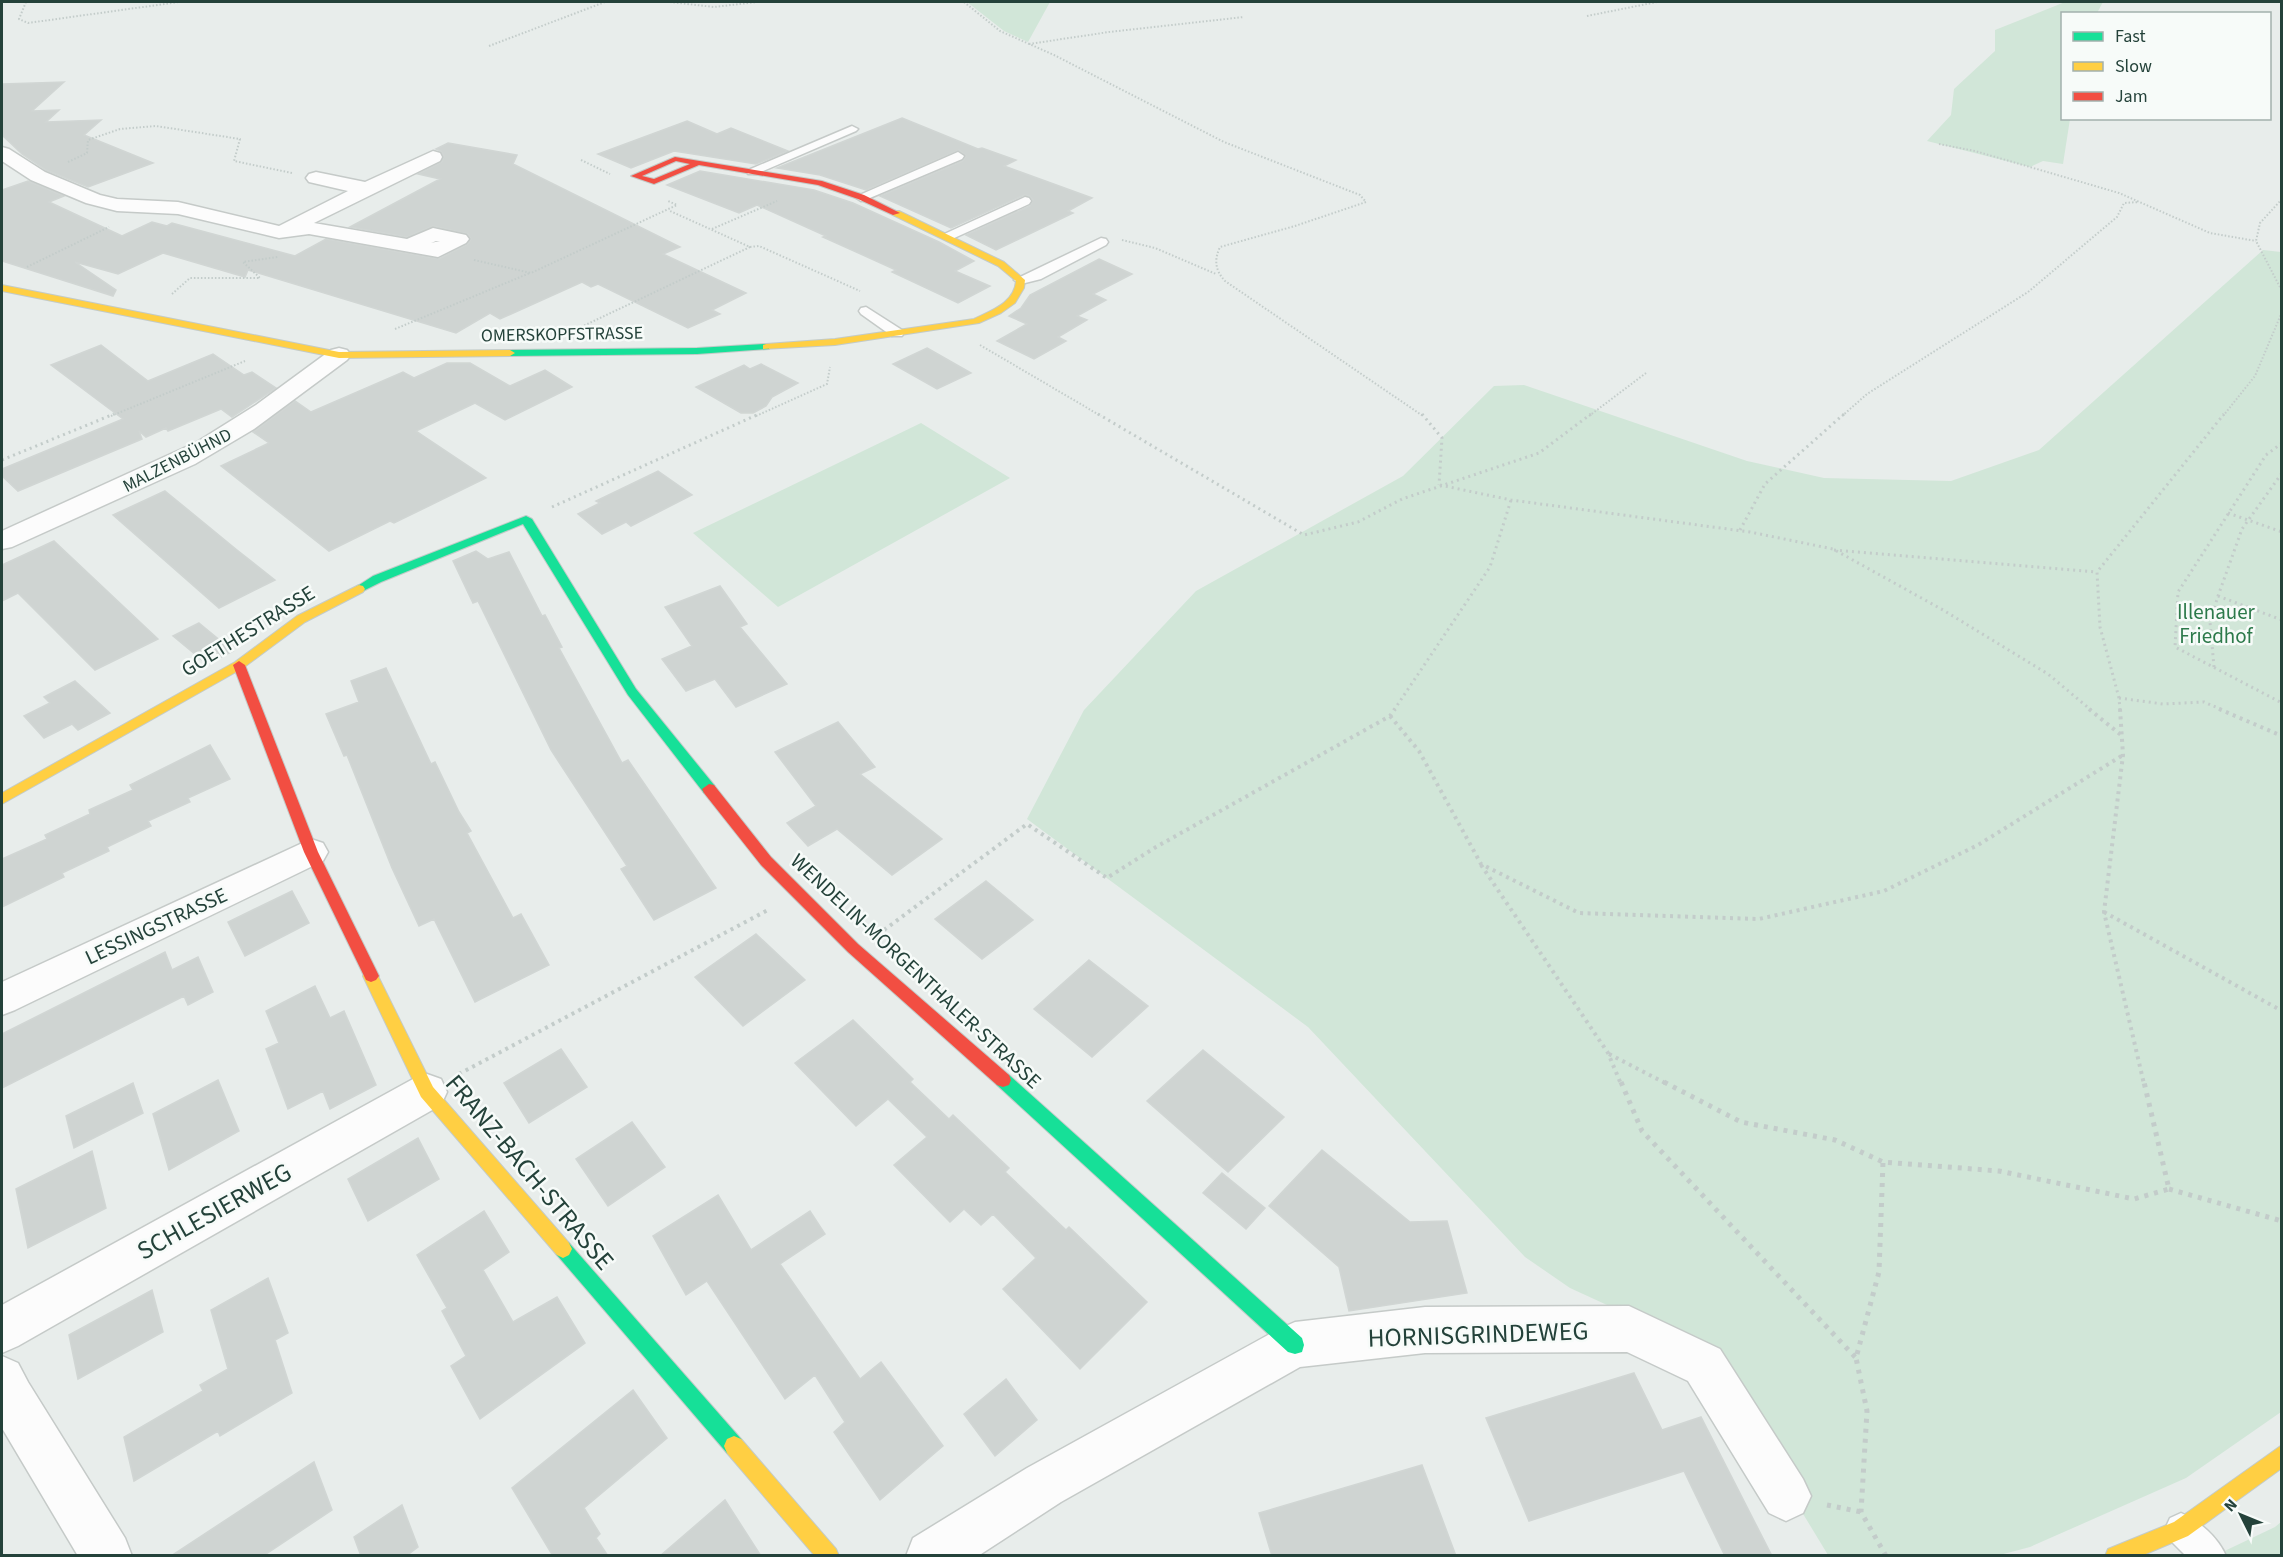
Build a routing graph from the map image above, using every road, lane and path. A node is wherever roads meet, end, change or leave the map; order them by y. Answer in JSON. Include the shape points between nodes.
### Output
{"nodes":[{"id":1,"x":26,"y":2,"type":"edge"},
{"id":2,"x":179,"y":2,"type":"edge"},
{"id":3,"x":604,"y":2,"type":"edge"},
{"id":4,"x":670,"y":2,"type":"edge"},
{"id":5,"x":757,"y":2,"type":"edge"},
{"id":6,"x":964,"y":2,"type":"edge"},
{"id":7,"x":1657,"y":2,"type":"edge"},
{"id":8,"x":1587,"y":16,"type":"dead end"},
{"id":9,"x":1244,"y":17,"type":"dead end"},
{"id":10,"x":1028,"y":45,"type":"junction"},
{"id":11,"x":489,"y":46,"type":"dead end"},
{"id":12,"x":852,"y":129,"type":"dead end"},
{"id":13,"x":1939,"y":144,"type":"dead end"},
{"id":14,"x":2,"y":153,"type":"edge"},
{"id":15,"x":958,"y":156,"type":"dead end"},
{"id":16,"x":433,"y":157,"type":"dead end"},
{"id":17,"x":581,"y":160,"type":"dead end"},
{"id":18,"x":698,"y":163,"type":"dead end"},
{"id":19,"x":752,"y":171,"type":"junction"},
{"id":20,"x":38,"y":176,"type":"junction"},
{"id":21,"x":613,"y":176,"type":"dead end"},
{"id":22,"x":316,"y":178,"type":"joint"},
{"id":23,"x":819,"y":183,"type":"junction"},
{"id":24,"x":368,"y":189,"type":"junction"},
{"id":25,"x":861,"y":197,"type":"junction"},
{"id":26,"x":666,"y":200,"type":"dead end"},
{"id":27,"x":2282,"y":200,"type":"edge"},
{"id":28,"x":1025,"y":201,"type":"dead end"},
{"id":29,"x":2139,"y":202,"type":"junction"},
{"id":30,"x":149,"y":206,"type":"junction"},
{"id":31,"x":669,"y":210,"type":"junction"},
{"id":32,"x":711,"y":230,"type":"junction"},
{"id":33,"x":279,"y":232,"type":"junction"},
{"id":34,"x":947,"y":236,"type":"junction"},
{"id":35,"x":2256,"y":241,"type":"junction"},
{"id":36,"x":1101,"y":242,"type":"joint"},
{"id":37,"x":750,"y":247,"type":"junction"},
{"id":38,"x":438,"y":251,"type":"joint"},
{"id":39,"x":285,"y":256,"type":"dead end"},
{"id":40,"x":20,"y":271,"type":"dead end"},
{"id":41,"x":531,"y":273,"type":"junction"},
{"id":42,"x":1217,"y":274,"type":"junction"},
{"id":43,"x":1021,"y":280,"type":"junction"},
{"id":44,"x":2,"y":288,"type":"edge"},
{"id":45,"x":2282,"y":291,"type":"edge"},
{"id":46,"x":864,"y":293,"type":"dead end"},
{"id":47,"x":172,"y":294,"type":"dead end"},
{"id":48,"x":866,"y":311,"type":"dead end"},
{"id":49,"x":2282,"y":312,"type":"edge"},
{"id":50,"x":948,"y":327,"type":"junction"},
{"id":51,"x":897,"y":333,"type":"junction"},
{"id":52,"x":835,"y":342,"type":"junction"},
{"id":53,"x":287,"y":344,"type":"junction"},
{"id":54,"x":539,"y":352,"type":"junction"},
{"id":55,"x":339,"y":355,"type":"junction"},
{"id":56,"x":1646,"y":373,"type":"dead end"},
{"id":57,"x":2282,"y":443,"type":"edge"},
{"id":58,"x":2,"y":460,"type":"edge"},
{"id":59,"x":2282,"y":473,"type":"edge"},
{"id":60,"x":1439,"y":485,"type":"junction"},
{"id":61,"x":1511,"y":500,"type":"junction"},
{"id":62,"x":2228,"y":513,"type":"junction"},
{"id":63,"x":526,"y":519,"type":"junction"},
{"id":64,"x":2247,"y":520,"type":"junction"},
{"id":65,"x":1740,"y":531,"type":"junction"},
{"id":66,"x":2282,"y":532,"type":"edge"},
{"id":67,"x":2,"y":541,"type":"edge"},
{"id":68,"x":1833,"y":549,"type":"junction"},
{"id":69,"x":2097,"y":572,"type":"junction"},
{"id":70,"x":2218,"y":596,"type":"junction"},
{"id":71,"x":2282,"y":620,"type":"edge"},
{"id":72,"x":239,"y":665,"type":"junction"},
{"id":73,"x":2214,"y":668,"type":"junction"},
{"id":74,"x":2119,"y":698,"type":"junction"},
{"id":75,"x":2282,"y":703,"type":"edge"},
{"id":76,"x":1390,"y":716,"type":"junction"},
{"id":77,"x":2121,"y":735,"type":"junction"},
{"id":78,"x":2282,"y":735,"type":"edge"},
{"id":79,"x":2123,"y":755,"type":"junction"},
{"id":80,"x":2,"y":799,"type":"edge"},
{"id":81,"x":311,"y":852,"type":"junction"},
{"id":82,"x":1481,"y":864,"type":"junction"},
{"id":83,"x":797,"y":892,"type":"junction"},
{"id":84,"x":2104,"y":912,"type":"junction"},
{"id":85,"x":857,"y":950,"type":"junction"},
{"id":86,"x":2,"y":999,"type":"edge"},
{"id":87,"x":2282,"y":1011,"type":"edge"},
{"id":88,"x":1608,"y":1053,"type":"junction"},
{"id":89,"x":427,"y":1092,"type":"junction"},
{"id":90,"x":1883,"y":1162,"type":"junction"},
{"id":91,"x":2169,"y":1189,"type":"junction"},
{"id":92,"x":2282,"y":1221,"type":"edge"},
{"id":93,"x":2,"y":1330,"type":"edge"},
{"id":94,"x":1295,"y":1345,"type":"junction"},
{"id":95,"x":1856,"y":1358,"type":"junction"},
{"id":96,"x":5,"y":1394,"type":"edge"},
{"id":97,"x":2282,"y":1455,"type":"edge"},
{"id":98,"x":1786,"y":1496,"type":"dead end"},
{"id":99,"x":2181,"y":1529,"type":"junction"},
{"id":100,"x":107,"y":1556,"type":"edge"},
{"id":101,"x":830,"y":1556,"type":"edge"},
{"id":102,"x":931,"y":1556,"type":"edge"},
{"id":103,"x":1886,"y":1556,"type":"edge"},
{"id":104,"x":2115,"y":1556,"type":"edge"},
{"id":105,"x":2210,"y":1556,"type":"edge"}],
"edges":[{"from":1,"to":2,"type":"path","via":[[19,19],[28,22]]},
{"from":3,"to":11,"type":"path"},
{"from":4,"to":5,"type":"path","via":[[737,7]]},
{"from":6,"to":10,"type":"path","via":[[1000,32]]},
{"from":7,"to":8,"type":"path"},
{"from":9,"to":10,"type":"path"},
{"from":10,"to":42,"type":"path","via":[[1224,142],[1360,195],[1366,201],[1220,247],[1215,256]]},
{"from":12,"to":19,"type":"lane"},
{"from":13,"to":29,"type":"path","via":[[2119,193]]},
{"from":14,"to":20,"type":"street"},
{"from":15,"to":25,"type":"lane"},
{"from":16,"to":24,"type":"street"},
{"from":17,"to":21,"type":"path"},
{"from":18,"to":19,"type":"street"},
{"from":19,"to":23,"type":"street"},
{"from":20,"to":22,"type":"path","via":[[87,153],[88,140],[120,129],[156,126],[240,139],[234,161]]},
{"from":20,"to":30,"type":"street","via":[[93,199]]},
{"from":22,"to":24,"type":"street"},
{"from":23,"to":25,"type":"street"},
{"from":23,"to":32,"type":"path"},
{"from":24,"to":33,"type":"street"},
{"from":25,"to":34,"type":"street"},
{"from":26,"to":31,"type":"path","via":[[677,205]]},
{"from":27,"to":35,"type":"path","via":[[2260,223]]},
{"from":28,"to":34,"type":"lane"},
{"from":29,"to":35,"type":"path","via":[[2210,233]]},
{"from":29,"to":65,"type":"path","via":[[2124,203],[2117,217],[2028,292],[1867,394],[1765,484]]},
{"from":30,"to":33,"type":"street","via":[[178,208]]},
{"from":30,"to":40,"type":"path"},
{"from":31,"to":32,"type":"path"},
{"from":31,"to":41,"type":"path"},
{"from":32,"to":37,"type":"path"},
{"from":33,"to":38,"type":"street","via":[[309,228]]},
{"from":34,"to":43,"type":"street","via":[[1000,264]]},
{"from":35,"to":45,"type":"path"},
{"from":36,"to":42,"type":"path","via":[[1130,241]]},
{"from":36,"to":43,"type":"lane"},
{"from":37,"to":46,"type":"path","via":[[759,246]]},
{"from":37,"to":54,"type":"path","via":[[562,335]]},
{"from":38,"to":41,"type":"path"},
{"from":39,"to":47,"type":"path","via":[[243,261],[260,278],[190,278]]},
{"from":41,"to":55,"type":"path"},
{"from":42,"to":60,"type":"path","via":[[1421,413],[1442,438]]},
{"from":43,"to":50,"type":"street","name":"OMERSKOPFSTRASSE","via":[[1011,301],[997,313]]},
{"from":44,"to":53,"type":"street","name":"OMERSKOPFSTRASSE"},
{"from":48,"to":51,"type":"lane"},
{"from":49,"to":69,"type":"path","via":[[2255,376]]},
{"from":50,"to":51,"type":"street","name":"OMERSKOPFSTRASSE"},
{"from":50,"to":60,"type":"path","via":[[1304,535],[1358,522]]},
{"from":51,"to":52,"type":"street","name":"OMERSKOPFSTRASSE"},
{"from":52,"to":54,"type":"street","name":"OMERSKOPFSTRASSE","via":[[697,351]]},
{"from":52,"to":63,"type":"path","via":[[827,384]]},
{"from":53,"to":55,"type":"street","name":"OMERSKOPFSTRASSE"},
{"from":53,"to":58,"type":"path"},
{"from":54,"to":55,"type":"street","name":"OMERSKOPFSTRASSE"},
{"from":55,"to":67,"type":"street","name":"MALZENBÜHND","via":[[214,444]]},
{"from":56,"to":60,"type":"path","via":[[1539,453]]},
{"from":57,"to":62,"type":"path","via":[[2266,455]]},
{"from":59,"to":64,"type":"path"},
{"from":60,"to":61,"type":"path"},
{"from":61,"to":65,"type":"path"},
{"from":61,"to":76,"type":"path","via":[[1490,567]]},
{"from":62,"to":64,"type":"path"},
{"from":62,"to":73,"type":"path","via":[[2178,592],[2175,647]]},
{"from":63,"to":72,"type":"street","name":"GOETHESTRASSE","via":[[377,579],[301,619]]},
{"from":63,"to":83,"type":"street","name":"WENDELIN-MORGENTHALER-STRASSE","via":[[632,692],[766,861]]},
{"from":64,"to":66,"type":"path"},
{"from":64,"to":70,"type":"path"},
{"from":65,"to":68,"type":"path"},
{"from":68,"to":69,"type":"path"},
{"from":68,"to":77,"type":"path","via":[[2048,674]]},
{"from":69,"to":74,"type":"path","via":[[2100,627]]},
{"from":70,"to":71,"type":"path"},
{"from":70,"to":73,"type":"path","via":[[2210,622]]},
{"from":72,"to":80,"type":"street","name":"GOETHESTRASSE"},
{"from":72,"to":81,"type":"street","name":"FRANZ-BACH-STRASSE"},
{"from":73,"to":75,"type":"path"},
{"from":74,"to":77,"type":"path"},
{"from":74,"to":78,"type":"path","via":[[2163,704],[2204,702]]},
{"from":76,"to":82,"type":"path","via":[[1419,751]]},
{"from":76,"to":85,"type":"path","via":[[1107,878],[1027,824]]},
{"from":77,"to":79,"type":"path"},
{"from":79,"to":82,"type":"path","via":[[1978,845],[1884,891],[1759,918],[1579,914]]},
{"from":79,"to":84,"type":"path"},
{"from":81,"to":86,"type":"street","name":"LESSINGSTRASSE"},
{"from":81,"to":89,"type":"street","name":"FRANZ-BACH-STRASSE"},
{"from":82,"to":88,"type":"path"},
{"from":83,"to":85,"type":"street","name":"WENDELIN-MORGENTHALER-STRASSE"},
{"from":83,"to":89,"type":"path"},
{"from":84,"to":87,"type":"path"},
{"from":84,"to":91,"type":"path"},
{"from":85,"to":94,"type":"street","name":"WENDELIN-MORGENTHALER-STRASSE"},
{"from":88,"to":90,"type":"path","via":[[1741,1122],[1835,1140]]},
{"from":88,"to":95,"type":"path","via":[[1642,1131]]},
{"from":89,"to":93,"type":"street","name":"SCHLESIERWEG"},
{"from":89,"to":101,"type":"street","name":"FRANZ-BACH-STRASSE"},
{"from":90,"to":91,"type":"path","via":[[1999,1171],[2134,1199]]},
{"from":90,"to":95,"type":"path","via":[[1878,1272]]},
{"from":91,"to":92,"type":"path"},
{"from":94,"to":98,"type":"street","name":"HORNISGRINDEWEG","via":[[1425,1330],[1629,1329],[1704,1365]]},
{"from":94,"to":102,"type":"street","name":"HORNISGRINDEWEG","via":[[1044,1485]]},
{"from":95,"to":103,"type":"path","via":[[1867,1411],[1862,1512]]},
{"from":96,"to":100,"type":"street"},
{"from":97,"to":99,"type":"street"},
{"from":99,"to":104,"type":"street"},
{"from":99,"to":105,"type":"lane"}]}
